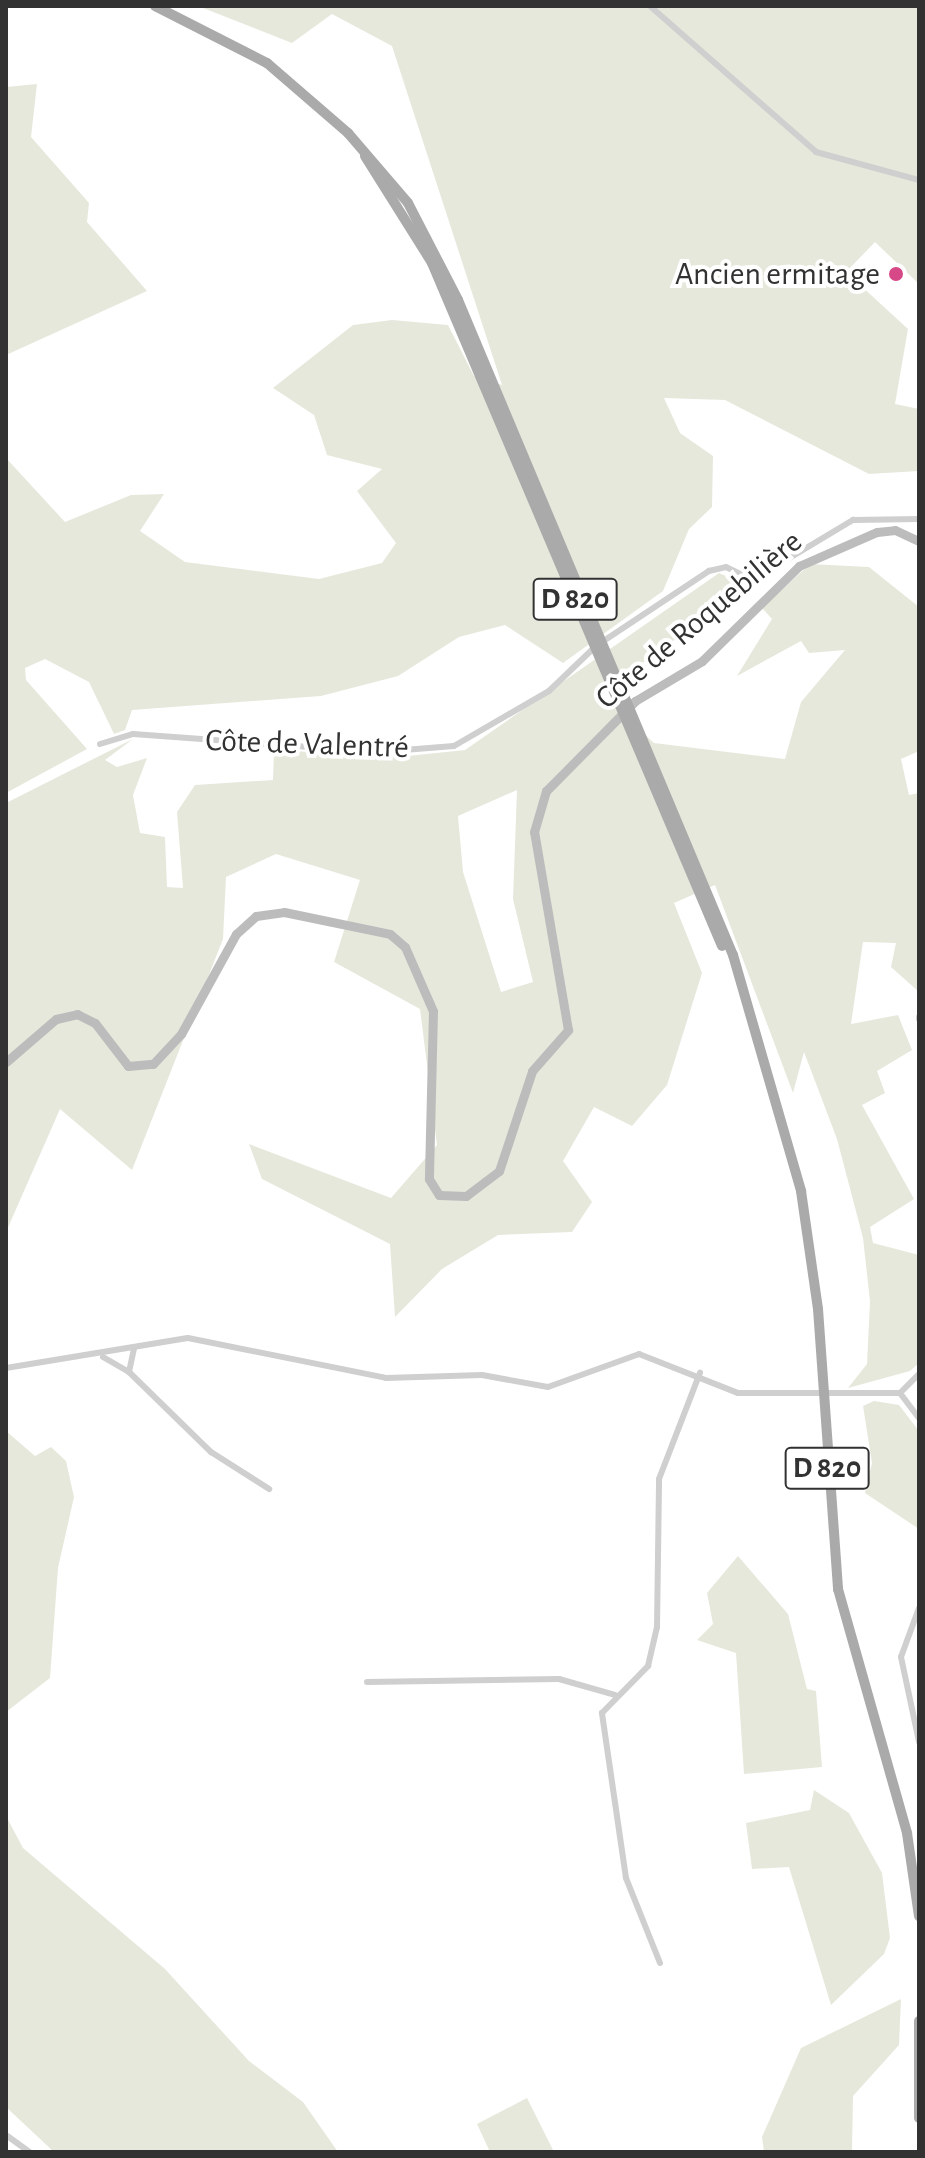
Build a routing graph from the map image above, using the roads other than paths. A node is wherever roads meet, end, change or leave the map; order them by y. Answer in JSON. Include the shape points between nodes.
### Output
{"nodes":[{"id":1,"x":155,"y":6,"type":"edge"},
{"id":2,"x":650,"y":6,"type":"edge"},
{"id":3,"x":919,"y":180,"type":"edge"},
{"id":4,"x":919,"y":519,"type":"edge"},
{"id":5,"x":919,"y":541,"type":"edge"},
{"id":6,"x":100,"y":744,"type":"dead end"},
{"id":7,"x":6,"y":1062,"type":"edge"},
{"id":8,"x":134,"y":1348,"type":"junction"},
{"id":9,"x":103,"y":1357,"type":"junction"},
{"id":10,"x":6,"y":1368,"type":"edge"},
{"id":11,"x":129,"y":1372,"type":"junction"},
{"id":12,"x":700,"y":1373,"type":"junction"},
{"id":13,"x":919,"y":1374,"type":"edge"},
{"id":14,"x":900,"y":1393,"type":"junction"},
{"id":15,"x":919,"y":1418,"type":"edge"},
{"id":16,"x":269,"y":1489,"type":"dead end"},
{"id":17,"x":919,"y":1608,"type":"edge"},
{"id":18,"x":367,"y":1682,"type":"dead end"},
{"id":19,"x":615,"y":1695,"type":"junction"},
{"id":20,"x":919,"y":1742,"type":"edge"},
{"id":21,"x":919,"y":1916,"type":"edge"},
{"id":22,"x":660,"y":1963,"type":"dead end"},
{"id":23,"x":919,"y":2021,"type":"edge"},
{"id":24,"x":919,"y":2118,"type":"edge"},
{"id":25,"x":6,"y":2135,"type":"edge"},
{"id":26,"x":29,"y":2152,"type":"edge"}],
"edges":[{"from":1,"to":21,"type":"main road","number":"D 820","via":[[267,63],[348,133],[404,214],[454,302],[704,893],[752,1017],[786,1128],[811,1251],[838,1589],[907,1833]]},
{"from":2,"to":3,"type":"street","via":[[816,152]]},
{"from":4,"to":6,"type":"street","name":"Côte de Valentré","via":[[853,520],[753,580],[726,567],[709,571],[596,646],[549,691],[454,746],[379,752],[133,734]]},
{"from":5,"to":7,"type":"street","name":"Côte de Roquebilière","via":[[895,530],[877,532],[812,557],[741,616],[702,661],[635,701],[546,791],[534,832],[568,1030],[532,1071],[499,1171],[466,1196],[439,1195],[429,1179],[433,1011],[405,947],[390,934],[284,912],[256,916],[236,934],[181,1034],[153,1064],[128,1066],[95,1023],[77,1014],[56,1019]]},
{"from":8,"to":9,"type":"street"},
{"from":8,"to":11,"type":"street"},
{"from":8,"to":12,"type":"street","via":[[201,1339],[386,1378],[482,1375],[534,1387],[639,1354]]},
{"from":9,"to":10,"type":"street"},
{"from":9,"to":11,"type":"street"},
{"from":11,"to":16,"type":"street","via":[[211,1452]]},
{"from":12,"to":14,"type":"street","via":[[738,1393]]},
{"from":12,"to":19,"type":"street","via":[[659,1479],[657,1627],[648,1666]]},
{"from":13,"to":14,"type":"street"},
{"from":14,"to":15,"type":"street"},
{"from":17,"to":20,"type":"street","via":[[901,1657]]},
{"from":18,"to":19,"type":"street","via":[[559,1679]]},
{"from":19,"to":22,"type":"street","via":[[602,1713],[602,1735],[626,1878]]},
{"from":23,"to":24,"type":"main road"},
{"from":25,"to":26,"type":"street"}]}
